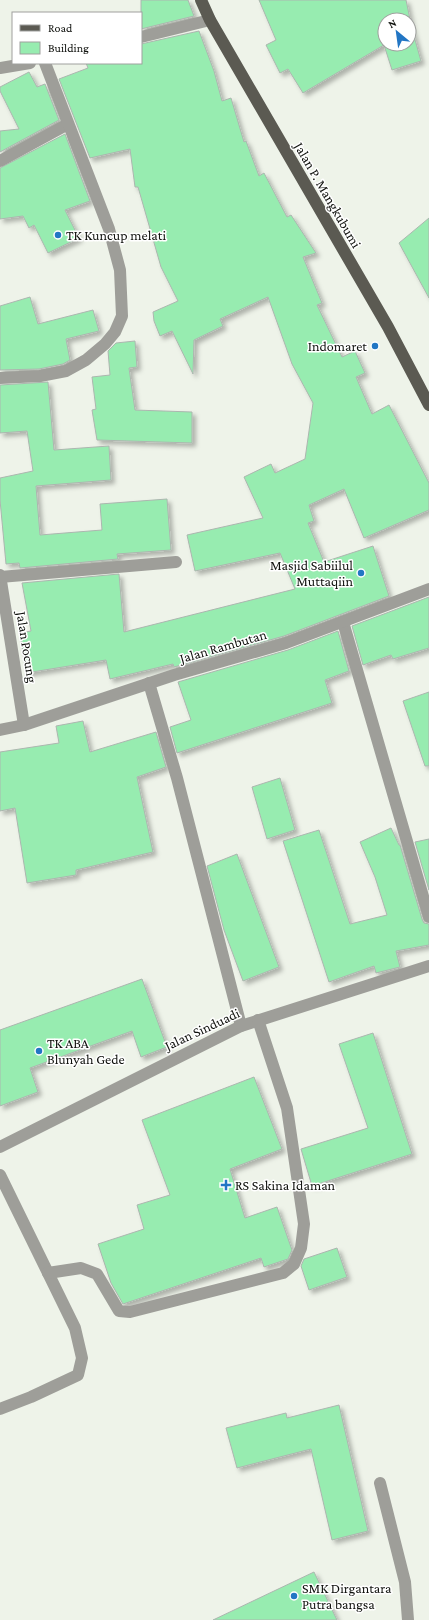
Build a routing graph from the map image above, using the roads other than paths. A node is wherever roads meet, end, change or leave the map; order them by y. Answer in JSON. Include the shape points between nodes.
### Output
{"nodes":[{"id":1,"x":201,"y":0,"type":"edge"},
{"id":2,"x":210,"y":20,"type":"junction"},
{"id":3,"x":142,"y":37,"type":"edge"},
{"id":4,"x":24,"y":64,"type":"edge"},
{"id":5,"x":45,"y":64,"type":"edge"},
{"id":6,"x":0,"y":68,"type":"edge"},
{"id":7,"x":68,"y":124,"type":"junction"},
{"id":8,"x":0,"y":161,"type":"edge"},
{"id":9,"x":0,"y":378,"type":"edge"},
{"id":10,"x":429,"y":405,"type":"edge"},
{"id":11,"x":176,"y":562,"type":"dead end"},
{"id":12,"x":0,"y":576,"type":"edge"},
{"id":13,"x":429,"y":589,"type":"edge"},
{"id":14,"x":342,"y":622,"type":"junction"},
{"id":15,"x":149,"y":683,"type":"junction"},
{"id":16,"x":24,"y":725,"type":"junction"},
{"id":17,"x":0,"y":730,"type":"edge"},
{"id":18,"x":429,"y":917,"type":"edge"},
{"id":19,"x":429,"y":966,"type":"edge"},
{"id":20,"x":258,"y":1020,"type":"junction"},
{"id":21,"x":240,"y":1026,"type":"junction"},
{"id":22,"x":0,"y":1147,"type":"edge"},
{"id":23,"x":0,"y":1175,"type":"edge"},
{"id":24,"x":48,"y":1273,"type":"junction"},
{"id":25,"x":0,"y":1409,"type":"edge"},
{"id":26,"x":380,"y":1483,"type":"dead end"},
{"id":27,"x":408,"y":1620,"type":"edge"}],
"edges":[{"from":1,"to":2,"type":"main road","name":"Jalan P. Mangkubumi"},
{"from":2,"to":3,"type":"street"},
{"from":2,"to":10,"type":"main road","name":"Jalan P. Mangkubumi","via":[[388,327]]},
{"from":4,"to":6,"type":"street"},
{"from":5,"to":7,"type":"street"},
{"from":7,"to":8,"type":"street"},
{"from":7,"to":9,"type":"street","via":[[109,229],[120,270],[122,316],[115,332],[105,344],[86,360],[66,371],[40,376]]},
{"from":11,"to":12,"type":"street"},
{"from":12,"to":16,"type":"street","name":"Jalan Pocung"},
{"from":13,"to":14,"type":"street","name":"Jalan Rambutan"},
{"from":14,"to":15,"type":"street","name":"Jalan Rambutan","via":[[286,644]]},
{"from":14,"to":18,"type":"street"},
{"from":15,"to":16,"type":"street","name":"Jalan Rambutan"},
{"from":15,"to":21,"type":"street","via":[[177,778]]},
{"from":16,"to":17,"type":"street","name":"Jalan Rambutan"},
{"from":19,"to":20,"type":"street","name":"Jalan Sinduadi"},
{"from":20,"to":21,"type":"street","name":"Jalan Sinduadi"},
{"from":20,"to":24,"type":"street","via":[[287,1108],[304,1224],[301,1248],[294,1264],[283,1273],[130,1312],[119,1311],[97,1274],[81,1268]]},
{"from":21,"to":22,"type":"street","name":"Jalan Sinduadi"},
{"from":23,"to":24,"type":"street"},
{"from":24,"to":25,"type":"street","via":[[75,1328],[82,1358],[78,1375]]},
{"from":26,"to":27,"type":"street","via":[[405,1582]]}]}
